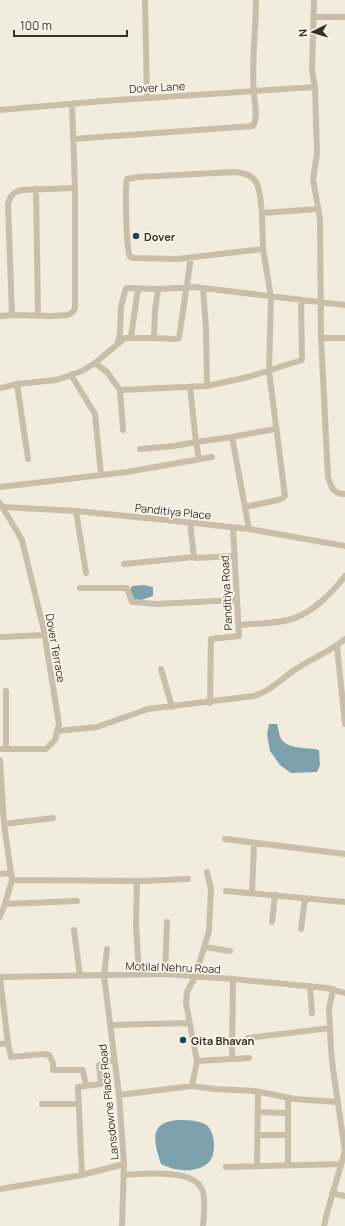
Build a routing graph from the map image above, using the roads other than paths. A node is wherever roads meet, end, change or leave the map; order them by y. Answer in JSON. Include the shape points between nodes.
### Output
{"nodes":[{"id":1,"x":145,"y":0,"type":"edge"},
{"id":2,"x":256,"y":0,"type":"edge"},
{"id":3,"x":314,"y":0,"type":"edge"},
{"id":4,"x":314,"y":17,"type":"junction"},
{"id":5,"x":345,"y":17,"type":"edge"},
{"id":6,"x":315,"y":87,"type":"junction"},
{"id":7,"x":254,"y":92,"type":"junction"},
{"id":8,"x":147,"y":98,"type":"junction"},
{"id":9,"x":72,"y":104,"type":"junction"},
{"id":10,"x":0,"y":110,"type":"edge"},
{"id":11,"x":73,"y":139,"type":"junction"},
{"id":12,"x":75,"y":188,"type":"junction"},
{"id":13,"x":36,"y":189,"type":"junction"},
{"id":14,"x":318,"y":209,"type":"junction"},
{"id":15,"x":262,"y":213,"type":"junction"},
{"id":16,"x":263,"y":249,"type":"junction"},
{"id":17,"x":191,"y":257,"type":"junction"},
{"id":18,"x":187,"y":287,"type":"junction"},
{"id":19,"x":203,"y":288,"type":"junction"},
{"id":20,"x":138,"y":289,"type":"junction"},
{"id":21,"x":158,"y":289,"type":"junction"},
{"id":22,"x":271,"y":297,"type":"junction"},
{"id":23,"x":301,"y":300,"type":"junction"},
{"id":24,"x":321,"y":303,"type":"junction"},
{"id":25,"x":345,"y":305,"type":"edge"},
{"id":26,"x":12,"y":315,"type":"junction"},
{"id":27,"x":0,"y":316,"type":"edge"},
{"id":28,"x":38,"y":316,"type":"junction"},
{"id":29,"x":131,"y":337,"type":"junction"},
{"id":30,"x":154,"y":338,"type":"junction"},
{"id":31,"x":321,"y":338,"type":"junction"},
{"id":32,"x":345,"y":338,"type":"edge"},
{"id":33,"x":118,"y":343,"type":"junction"},
{"id":34,"x":95,"y":363,"type":"junction"},
{"id":35,"x":269,"y":371,"type":"junction"},
{"id":36,"x":71,"y":375,"type":"junction"},
{"id":37,"x":17,"y":384,"type":"junction"},
{"id":38,"x":207,"y":386,"type":"junction"},
{"id":39,"x":190,"y":387,"type":"junction"},
{"id":40,"x":0,"y":388,"type":"edge"},
{"id":41,"x":120,"y":390,"type":"junction"},
{"id":42,"x":276,"y":429,"type":"junction"},
{"id":43,"x":123,"y":430,"type":"dead end"},
{"id":44,"x":232,"y":436,"type":"junction"},
{"id":45,"x":196,"y":442,"type":"junction"},
{"id":46,"x":140,"y":449,"type":"dead end"},
{"id":47,"x":212,"y":457,"type":"dead end"},
{"id":48,"x":28,"y":459,"type":"dead end"},
{"id":49,"x":199,"y":459,"type":"junction"},
{"id":50,"x":101,"y":475,"type":"junction"},
{"id":51,"x":0,"y":487,"type":"edge"},
{"id":52,"x":345,"y":494,"type":"edge"},
{"id":53,"x":2,"y":505,"type":"edge"},
{"id":54,"x":245,"y":507,"type":"junction"},
{"id":55,"x":76,"y":511,"type":"junction"},
{"id":56,"x":190,"y":523,"type":"junction"},
{"id":57,"x":233,"y":528,"type":"junction"},
{"id":58,"x":248,"y":530,"type":"junction"},
{"id":59,"x":345,"y":546,"type":"edge"},
{"id":60,"x":235,"y":556,"type":"junction"},
{"id":61,"x":194,"y":557,"type":"junction"},
{"id":62,"x":124,"y":564,"type":"dead end"},
{"id":63,"x":86,"y":573,"type":"dead end"},
{"id":64,"x":345,"y":576,"type":"edge"},
{"id":65,"x":80,"y":588,"type":"dead end"},
{"id":66,"x":237,"y":600,"type":"junction"},
{"id":67,"x":239,"y":625,"type":"junction"},
{"id":68,"x":45,"y":635,"type":"junction"},
{"id":69,"x":0,"y":637,"type":"edge"},
{"id":70,"x":345,"y":639,"type":"edge"},
{"id":71,"x":337,"y":646,"type":"junction"},
{"id":72,"x":161,"y":669,"type":"dead end"},
{"id":73,"x":6,"y":691,"type":"dead end"},
{"id":74,"x":210,"y":703,"type":"junction"},
{"id":75,"x":172,"y":707,"type":"junction"},
{"id":76,"x":345,"y":724,"type":"edge"},
{"id":77,"x":57,"y":731,"type":"junction"},
{"id":78,"x":3,"y":749,"type":"edge"},
{"id":79,"x":0,"y":760,"type":"edge"},
{"id":80,"x":53,"y":818,"type":"dead end"},
{"id":81,"x":4,"y":824,"type":"junction"},
{"id":82,"x":225,"y":839,"type":"dead end"},
{"id":83,"x":254,"y":843,"type":"junction"},
{"id":84,"x":345,"y":854,"type":"edge"},
{"id":85,"x":207,"y":872,"type":"dead end"},
{"id":86,"x":0,"y":874,"type":"edge"},
{"id":87,"x":11,"y":877,"type":"junction"},
{"id":88,"x":188,"y":880,"type":"dead end"},
{"id":89,"x":137,"y":881,"type":"junction"},
{"id":90,"x":226,"y":891,"type":"dead end"},
{"id":91,"x":252,"y":893,"type":"junction"},
{"id":92,"x":275,"y":895,"type":"junction"},
{"id":93,"x":305,"y":899,"type":"junction"},
{"id":94,"x":77,"y":901,"type":"dead end"},
{"id":95,"x":345,"y":902,"type":"edge"},
{"id":96,"x":5,"y":904,"type":"junction"},
{"id":97,"x":0,"y":917,"type":"edge"},
{"id":98,"x":168,"y":922,"type":"dead end"},
{"id":99,"x":272,"y":922,"type":"dead end"},
{"id":100,"x":301,"y":928,"type":"dead end"},
{"id":101,"x":74,"y":930,"type":"dead end"},
{"id":102,"x":205,"y":947,"type":"junction"},
{"id":103,"x":107,"y":949,"type":"dead end"},
{"id":104,"x":230,"y":951,"type":"dead end"},
{"id":105,"x":165,"y":974,"type":"junction"},
{"id":106,"x":138,"y":975,"type":"junction"},
{"id":107,"x":80,"y":976,"type":"junction"},
{"id":108,"x":104,"y":976,"type":"junction"},
{"id":109,"x":0,"y":977,"type":"edge"},
{"id":110,"x":195,"y":977,"type":"junction"},
{"id":111,"x":233,"y":979,"type":"junction"},
{"id":112,"x":310,"y":986,"type":"junction"},
{"id":113,"x":333,"y":989,"type":"junction"},
{"id":114,"x":345,"y":993,"type":"edge"},
{"id":115,"x":312,"y":1013,"type":"dead end"},
{"id":116,"x":189,"y":1023,"type":"junction"},
{"id":117,"x":110,"y":1025,"type":"junction"},
{"id":118,"x":330,"y":1028,"type":"junction"},
{"id":119,"x":248,"y":1038,"type":"dead end"},
{"id":120,"x":8,"y":1043,"type":"junction"},
{"id":121,"x":0,"y":1044,"type":"edge"},
{"id":122,"x":249,"y":1058,"type":"dead end"},
{"id":123,"x":232,"y":1059,"type":"junction"},
{"id":124,"x":114,"y":1060,"type":"junction"},
{"id":125,"x":197,"y":1061,"type":"junction"},
{"id":126,"x":86,"y":1086,"type":"junction"},
{"id":127,"x":192,"y":1086,"type":"junction"},
{"id":128,"x":258,"y":1092,"type":"junction"},
{"id":129,"x":119,"y":1095,"type":"junction"},
{"id":130,"x":288,"y":1098,"type":"junction"},
{"id":131,"x":338,"y":1102,"type":"junction"},
{"id":132,"x":42,"y":1104,"type":"dead end"},
{"id":133,"x":79,"y":1104,"type":"junction"},
{"id":134,"x":258,"y":1112,"type":"junction"},
{"id":135,"x":288,"y":1113,"type":"junction"},
{"id":136,"x":343,"y":1128,"type":"edge"},
{"id":137,"x":257,"y":1135,"type":"junction"},
{"id":138,"x":288,"y":1135,"type":"junction"},
{"id":139,"x":124,"y":1164,"type":"junction"},
{"id":140,"x":341,"y":1164,"type":"junction"},
{"id":141,"x":288,"y":1165,"type":"junction"},
{"id":142,"x":257,"y":1166,"type":"junction"},
{"id":143,"x":226,"y":1167,"type":"dead end"},
{"id":144,"x":82,"y":1175,"type":"junction"},
{"id":145,"x":124,"y":1175,"type":"junction"},
{"id":146,"x":0,"y":1189,"type":"edge"},
{"id":147,"x":332,"y":1193,"type":"junction"},
{"id":148,"x":345,"y":1196,"type":"edge"},
{"id":149,"x":122,"y":1226,"type":"edge"},
{"id":150,"x":203,"y":1226,"type":"edge"},
{"id":151,"x":324,"y":1226,"type":"edge"}],
"edges":[{"from":1,"to":8,"type":"street"},
{"from":2,"to":7,"type":"street"},
{"from":3,"to":4,"type":"street"},
{"from":4,"to":5,"type":"street"},
{"from":4,"to":6,"type":"street","via":[[312,70]]},
{"from":6,"to":7,"type":"street","name":"Dover Lane"},
{"from":6,"to":14,"type":"street","via":[[317,154],[313,179]]},
{"from":7,"to":8,"type":"street","name":"Dover Lane"},
{"from":7,"to":11,"type":"street","via":[[254,126]]},
{"from":8,"to":9,"type":"street","name":"Dover Lane"},
{"from":9,"to":10,"type":"street","name":"Dover Lane"},
{"from":9,"to":11,"type":"street"},
{"from":11,"to":12,"type":"street"},
{"from":12,"to":13,"type":"street"},
{"from":12,"to":28,"type":"street","via":[[75,308],[68,315]]},
{"from":13,"to":26,"type":"street","via":[[14,192],[8,205]]},
{"from":13,"to":28,"type":"street"},
{"from":14,"to":15,"type":"street"},
{"from":14,"to":24,"type":"street"},
{"from":15,"to":16,"type":"street"},
{"from":15,"to":17,"type":"street","via":[[256,181],[246,173],[127,179],[127,238],[130,257]]},
{"from":16,"to":17,"type":"street"},
{"from":16,"to":22,"type":"street"},
{"from":17,"to":18,"type":"street"},
{"from":18,"to":19,"type":"street"},
{"from":18,"to":21,"type":"street"},
{"from":18,"to":30,"type":"street","via":[[179,338]]},
{"from":19,"to":22,"type":"street"},
{"from":19,"to":38,"type":"street"},
{"from":20,"to":21,"type":"street"},
{"from":20,"to":29,"type":"street"},
{"from":20,"to":33,"type":"street","via":[[126,288],[121,306]]},
{"from":21,"to":30,"type":"street","via":[[154,311]]},
{"from":22,"to":23,"type":"street"},
{"from":22,"to":35,"type":"street"},
{"from":23,"to":24,"type":"street"},
{"from":23,"to":35,"type":"street","via":[[302,360]]},
{"from":24,"to":25,"type":"street"},
{"from":24,"to":31,"type":"street"},
{"from":26,"to":27,"type":"street"},
{"from":26,"to":28,"type":"street"},
{"from":29,"to":30,"type":"street"},
{"from":29,"to":33,"type":"street"},
{"from":31,"to":32,"type":"street"},
{"from":31,"to":52,"type":"street","via":[[328,477],[334,491]]},
{"from":33,"to":34,"type":"street"},
{"from":34,"to":36,"type":"street"},
{"from":34,"to":41,"type":"street","via":[[107,372]]},
{"from":35,"to":38,"type":"street"},
{"from":35,"to":42,"type":"street"},
{"from":36,"to":37,"type":"street","via":[[56,380]]},
{"from":36,"to":50,"type":"street","via":[[95,414]]},
{"from":37,"to":40,"type":"street"},
{"from":37,"to":48,"type":"street"},
{"from":38,"to":39,"type":"street"},
{"from":39,"to":41,"type":"street"},
{"from":39,"to":45,"type":"street"},
{"from":41,"to":43,"type":"street"},
{"from":42,"to":44,"type":"street"},
{"from":42,"to":54,"type":"street","via":[[285,496],[278,500]]},
{"from":44,"to":45,"type":"street"},
{"from":44,"to":54,"type":"street"},
{"from":45,"to":46,"type":"street"},
{"from":45,"to":49,"type":"street"},
{"from":47,"to":49,"type":"street"},
{"from":49,"to":50,"type":"street"},
{"from":50,"to":51,"type":"street"},
{"from":53,"to":55,"type":"street","name":"Panditiya Place"},
{"from":53,"to":68,"type":"street","name":"Dover Terrace","via":[[22,540]]},
{"from":54,"to":58,"type":"street"},
{"from":55,"to":56,"type":"street","name":"Panditiya Place"},
{"from":55,"to":63,"type":"street"},
{"from":56,"to":57,"type":"street","name":"Panditiya Place"},
{"from":56,"to":61,"type":"street"},
{"from":57,"to":58,"type":"street","name":"Panditiya Place"},
{"from":57,"to":60,"type":"street","name":"Panditiya Road"},
{"from":58,"to":59,"type":"street","name":"Panditiya Place"},
{"from":60,"to":61,"type":"street"},
{"from":60,"to":66,"type":"street","name":"Panditiya Road"},
{"from":61,"to":62,"type":"street"},
{"from":64,"to":67,"type":"street","via":[[326,598],[293,619]]},
{"from":65,"to":66,"type":"street","via":[[127,588],[132,602],[156,604]]},
{"from":66,"to":67,"type":"street","name":"Panditiya Road"},
{"from":67,"to":74,"type":"street","name":"Panditiya Road","via":[[239,636],[211,639]]},
{"from":68,"to":69,"type":"street"},
{"from":68,"to":77,"type":"street","name":"Dover Terrace","via":[[59,724]]},
{"from":70,"to":71,"type":"street"},
{"from":71,"to":74,"type":"street","via":[[294,670],[264,693]]},
{"from":71,"to":76,"type":"street"},
{"from":72,"to":75,"type":"street"},
{"from":73,"to":78,"type":"street"},
{"from":74,"to":75,"type":"street"},
{"from":75,"to":77,"type":"street","via":[[148,709],[97,727]]},
{"from":77,"to":78,"type":"street","via":[[54,740],[46,749]]},
{"from":79,"to":81,"type":"street"},
{"from":80,"to":81,"type":"street"},
{"from":81,"to":87,"type":"street"},
{"from":82,"to":83,"type":"street"},
{"from":83,"to":84,"type":"street"},
{"from":83,"to":91,"type":"street"},
{"from":85,"to":102,"type":"street","via":[[211,889],[209,931]]},
{"from":86,"to":87,"type":"street"},
{"from":87,"to":89,"type":"street"},
{"from":87,"to":96,"type":"street"},
{"from":88,"to":89,"type":"street"},
{"from":89,"to":106,"type":"street"},
{"from":90,"to":91,"type":"street"},
{"from":91,"to":92,"type":"street"},
{"from":92,"to":93,"type":"street"},
{"from":92,"to":99,"type":"street"},
{"from":93,"to":95,"type":"street"},
{"from":93,"to":100,"type":"street"},
{"from":94,"to":96,"type":"street"},
{"from":96,"to":97,"type":"street"},
{"from":98,"to":105,"type":"street"},
{"from":101,"to":107,"type":"street"},
{"from":102,"to":104,"type":"street"},
{"from":102,"to":110,"type":"street"},
{"from":103,"to":108,"type":"street","name":"Lansdowne Place Road"},
{"from":105,"to":106,"type":"street","name":"Motilal Nehru Road"},
{"from":105,"to":110,"type":"street","name":"Motilal Nehru Road"},
{"from":106,"to":108,"type":"street","name":"Motilal Nehru Road"},
{"from":107,"to":108,"type":"street","name":"Motilal Nehru Road"},
{"from":107,"to":109,"type":"street","name":"Motilal Nehru Road"},
{"from":108,"to":117,"type":"street","name":"Lansdowne Place Road"},
{"from":109,"to":120,"type":"street"},
{"from":110,"to":111,"type":"street","name":"Motilal Nehru Road"},
{"from":110,"to":116,"type":"street","via":[[187,992]]},
{"from":111,"to":112,"type":"street","name":"Motilal Nehru Road"},
{"from":111,"to":123,"type":"street"},
{"from":112,"to":113,"type":"street","name":"Motilal Nehru Road"},
{"from":112,"to":115,"type":"street"},
{"from":113,"to":114,"type":"street","name":"Motilal Nehru Road"},
{"from":113,"to":118,"type":"street","via":[[329,1009]]},
{"from":116,"to":117,"type":"street"},
{"from":116,"to":125,"type":"street"},
{"from":117,"to":124,"type":"street","name":"Lansdowne Place Road"},
{"from":118,"to":119,"type":"street"},
{"from":118,"to":131,"type":"street"},
{"from":120,"to":121,"type":"street"},
{"from":120,"to":126,"type":"street","via":[[11,1057],[49,1055],[53,1070],[83,1070]]},
{"from":122,"to":123,"type":"street"},
{"from":123,"to":125,"type":"street"},
{"from":124,"to":126,"type":"street","via":[[99,1065],[102,1084]]},
{"from":124,"to":129,"type":"street","name":"Lansdowne Place Road"},
{"from":125,"to":127,"type":"street"},
{"from":126,"to":133,"type":"street","via":[[78,1087]]},
{"from":127,"to":128,"type":"street"},
{"from":127,"to":129,"type":"street"},
{"from":128,"to":130,"type":"street"},
{"from":128,"to":134,"type":"street"},
{"from":129,"to":139,"type":"street","name":"Lansdowne Place Road"},
{"from":130,"to":131,"type":"street"},
{"from":130,"to":135,"type":"street"},
{"from":131,"to":136,"type":"street"},
{"from":132,"to":133,"type":"street"},
{"from":133,"to":144,"type":"street"},
{"from":134,"to":135,"type":"street"},
{"from":134,"to":137,"type":"street"},
{"from":135,"to":138,"type":"street"},
{"from":136,"to":140,"type":"street","via":[[345,1151]]},
{"from":137,"to":138,"type":"street"},
{"from":137,"to":142,"type":"street"},
{"from":138,"to":141,"type":"street"},
{"from":139,"to":144,"type":"street"},
{"from":139,"to":145,"type":"street","name":"Lansdowne Place Road"},
{"from":140,"to":141,"type":"street"},
{"from":140,"to":147,"type":"street"},
{"from":141,"to":142,"type":"street"},
{"from":142,"to":143,"type":"street"},
{"from":144,"to":146,"type":"street"},
{"from":145,"to":149,"type":"street","name":"Lansdowne Place Road"},
{"from":145,"to":150,"type":"street","via":[[162,1173],[184,1176],[194,1181],[203,1192]]},
{"from":147,"to":148,"type":"street"},
{"from":147,"to":151,"type":"street"}]}
